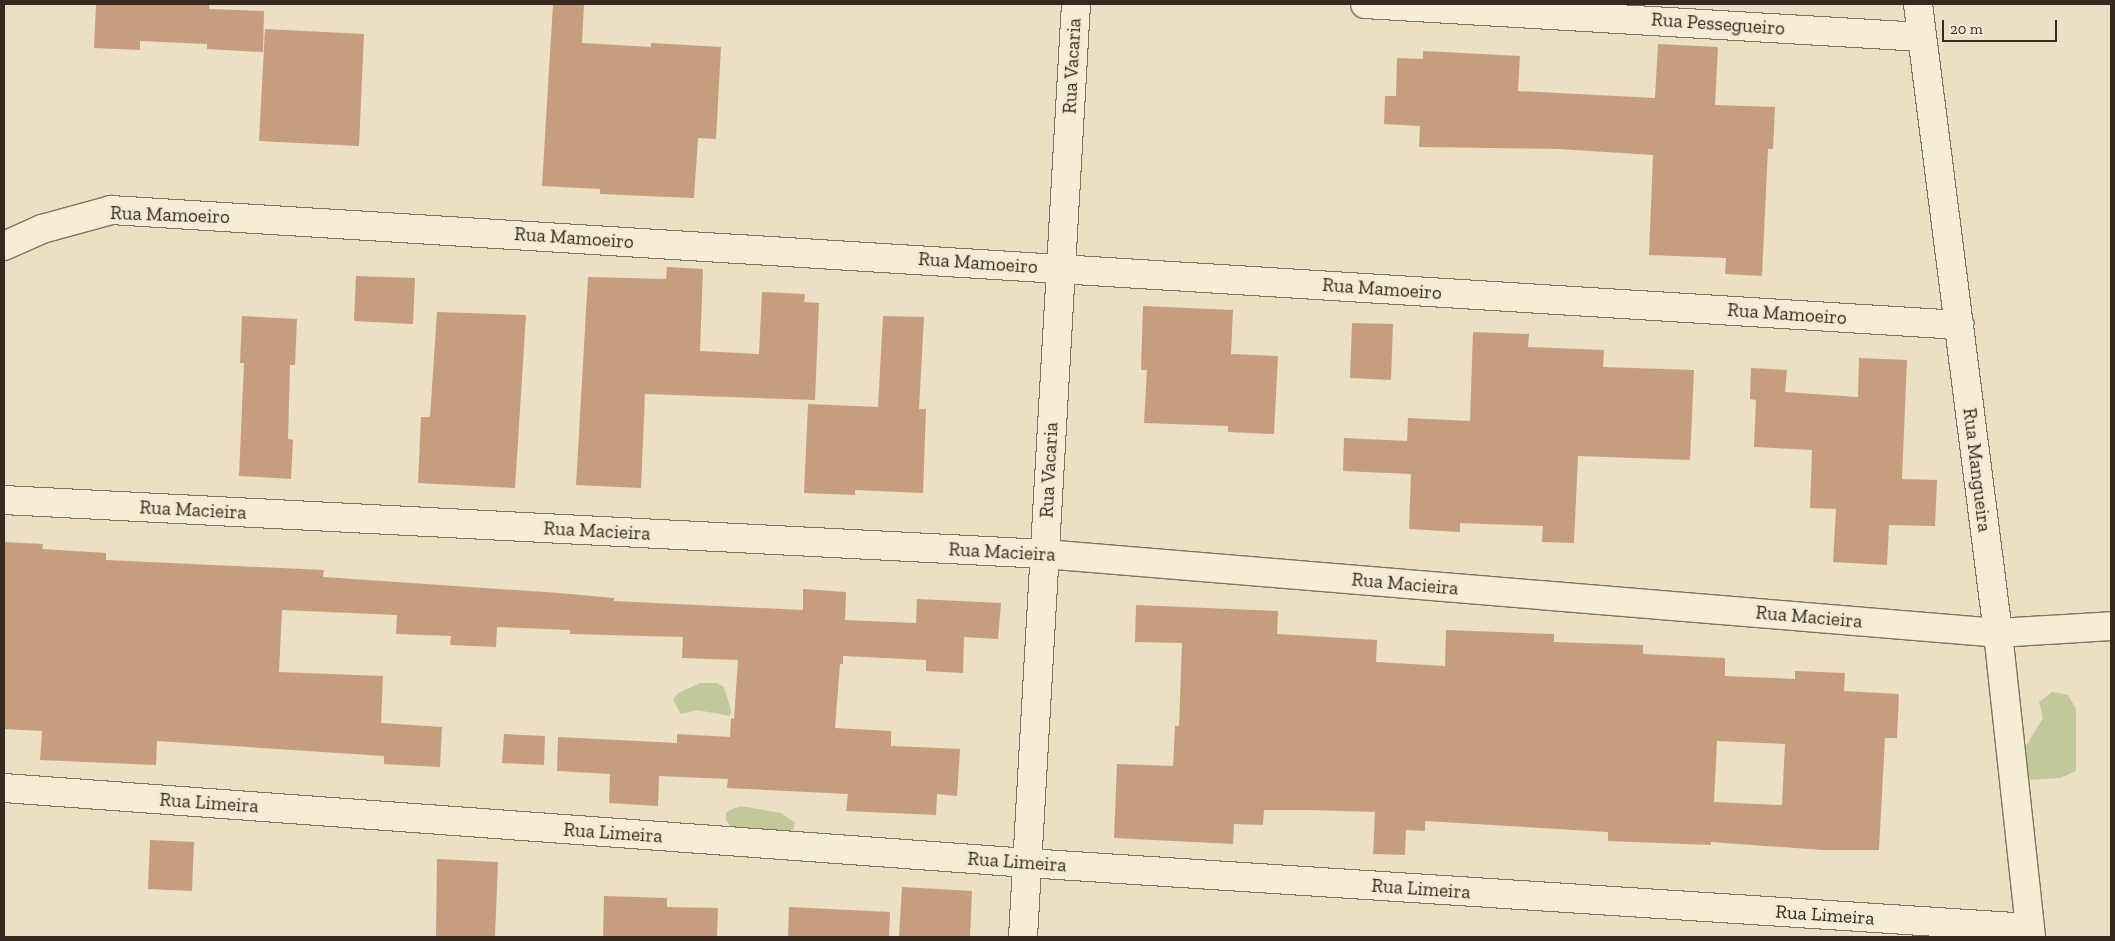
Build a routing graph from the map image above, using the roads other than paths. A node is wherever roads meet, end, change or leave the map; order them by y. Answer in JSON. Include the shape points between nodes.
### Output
{"nodes":[{"id":1,"x":1076,"y":4,"type":"edge"},
{"id":2,"x":1365,"y":4,"type":"edge"},
{"id":3,"x":1918,"y":4,"type":"edge"},
{"id":4,"x":1922,"y":37,"type":"junction"},
{"id":5,"x":4,"y":246,"type":"edge"},
{"id":6,"x":1061,"y":268,"type":"junction"},
{"id":7,"x":1959,"y":325,"type":"junction"},
{"id":8,"x":4,"y":500,"type":"edge"},
{"id":9,"x":1044,"y":554,"type":"junction"},
{"id":10,"x":2111,"y":626,"type":"edge"},
{"id":11,"x":1998,"y":633,"type":"junction"},
{"id":12,"x":4,"y":788,"type":"edge"},
{"id":13,"x":1027,"y":863,"type":"junction"},
{"id":14,"x":2031,"y":933,"type":"edge"},
{"id":15,"x":1023,"y":937,"type":"edge"}],
"edges":[{"from":1,"to":6,"type":"street","name":"Rua Vacaria"},
{"from":2,"to":4,"type":"street","name":"Rua Pessegueiro"},
{"from":3,"to":4,"type":"street","name":"Rua Mangueira"},
{"from":4,"to":7,"type":"street","name":"Rua Mangueira"},
{"from":5,"to":6,"type":"street","name":"Rua Mamoeiro","via":[[42,229],[111,210]]},
{"from":6,"to":7,"type":"street","name":"Rua Mamoeiro"},
{"from":6,"to":9,"type":"street","name":"Rua Vacaria"},
{"from":7,"to":11,"type":"street","name":"Rua Mangueira"},
{"from":8,"to":9,"type":"street","name":"Rua Macieira"},
{"from":9,"to":11,"type":"street","name":"Rua Macieira"},
{"from":9,"to":13,"type":"street","name":"Rua Vacaria"},
{"from":10,"to":11,"type":"street","name":"Rua Macieira"},
{"from":11,"to":14,"type":"street","name":"Rua Mangueira"},
{"from":12,"to":13,"type":"street","name":"Rua Limeira"},
{"from":13,"to":14,"type":"street","name":"Rua Limeira"},
{"from":13,"to":15,"type":"street","name":"Rua Vacaria"}]}
